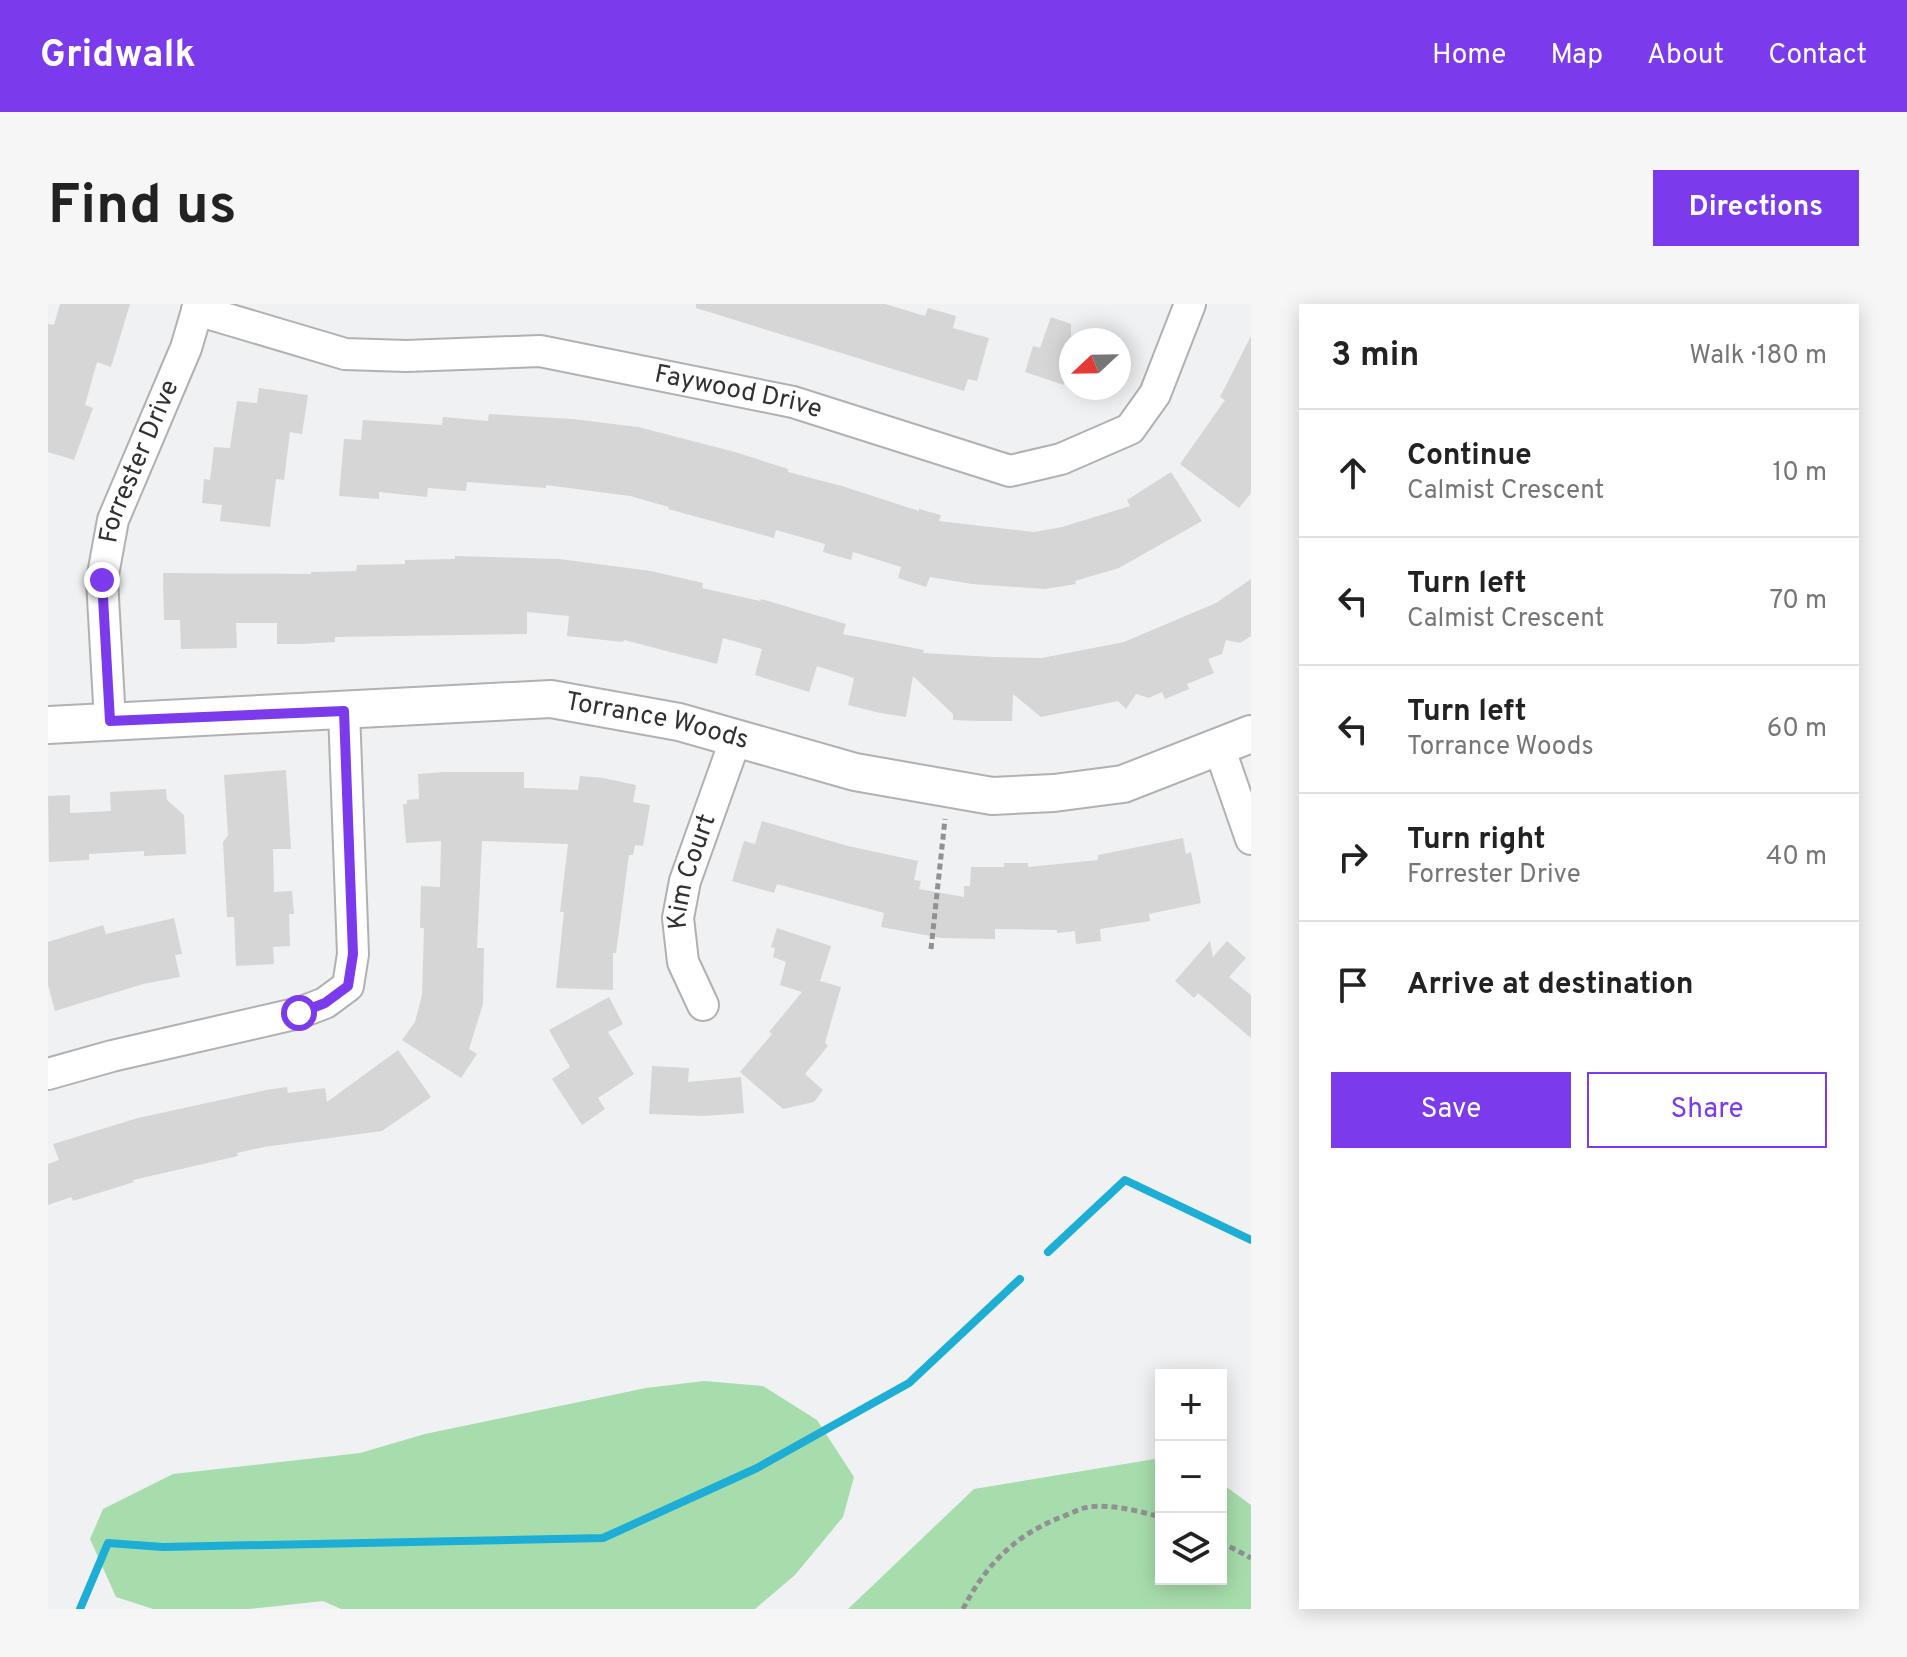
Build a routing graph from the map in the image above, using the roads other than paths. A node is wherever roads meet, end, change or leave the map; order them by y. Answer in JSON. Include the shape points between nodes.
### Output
{"nodes":[{"id":1,"x":1190,"y":304,"type":"edge"},
{"id":2,"x":198,"y":307,"type":"edge"},
{"id":3,"x":344,"y":711,"type":"junction"},
{"id":4,"x":110,"y":721,"type":"junction"},
{"id":5,"x":48,"y":725,"type":"edge"},
{"id":6,"x":736,"y":738,"type":"junction"},
{"id":7,"x":1235,"y":740,"type":"edge"},
{"id":8,"x":1251,"y":839,"type":"edge"},
{"id":9,"x":703,"y":1005,"type":"dead end"},
{"id":10,"x":48,"y":1074,"type":"edge"}],
"edges":[{"from":1,"to":2,"type":"street","name":"Faywood Drive","via":[[1155,394],[1130,429],[1061,459],[1010,471],[793,402],[540,351],[345,354]]},
{"from":2,"to":4,"type":"street","name":"Forrester Drive","via":[[186,348],[113,520],[102,580]]},
{"from":3,"to":4,"type":"street","name":"Torrance Woods"},
{"from":3,"to":6,"type":"street","name":"Torrance Woods","via":[[551,699]]},
{"from":3,"to":10,"type":"street","via":[[353,954],[348,986],[299,1013]]},
{"from":4,"to":5,"type":"street","name":"Torrance Woods"},
{"from":6,"to":7,"type":"street","name":"Torrance Woods","via":[[855,772],[992,796],[1123,784]]},
{"from":6,"to":9,"type":"street","name":"Kim Court","via":[[685,881],[678,918],[683,962]]},
{"from":7,"to":8,"type":"street"}]}
